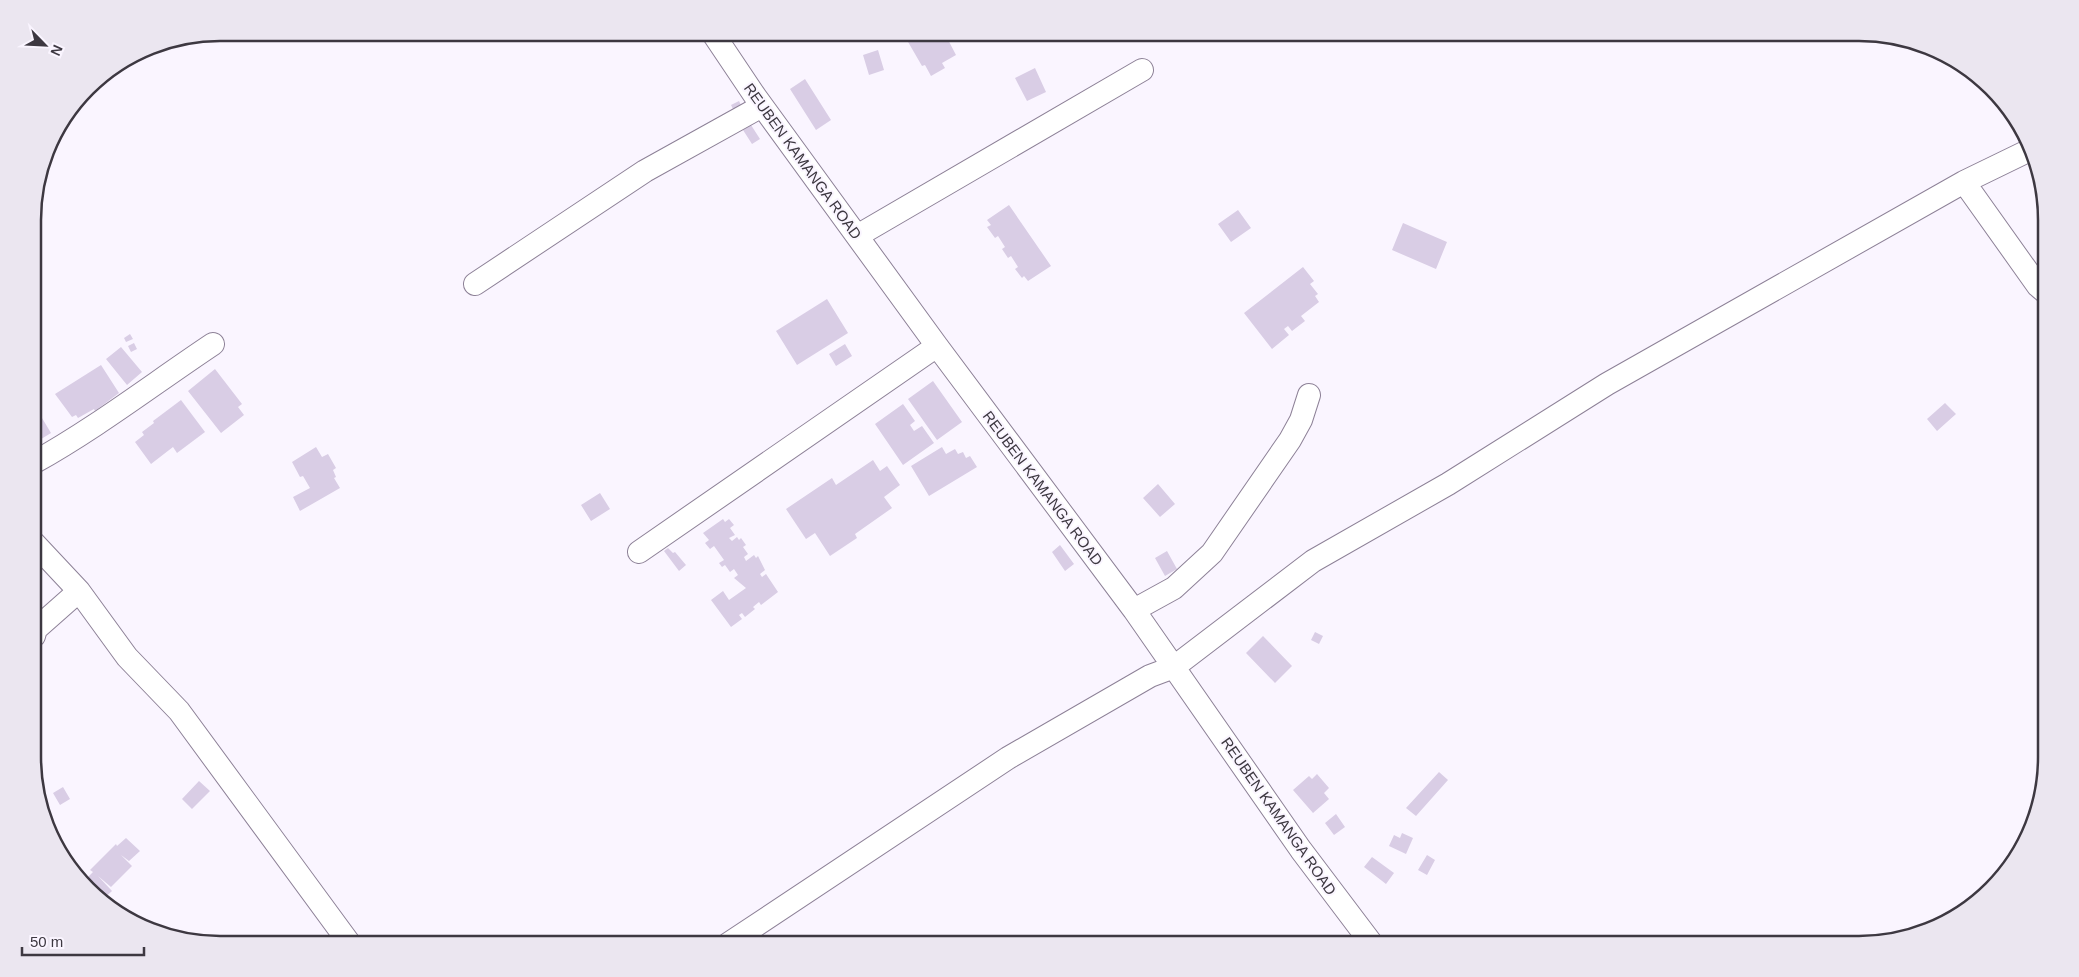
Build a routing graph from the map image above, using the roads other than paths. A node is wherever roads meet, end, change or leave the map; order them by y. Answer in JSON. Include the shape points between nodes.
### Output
{"nodes":[{"id":1,"x":718,"y":41,"type":"edge"},
{"id":2,"x":1142,"y":70,"type":"dead end"},
{"id":3,"x":762,"y":106,"type":"junction"},
{"id":4,"x":2024,"y":153,"type":"edge"},
{"id":5,"x":1964,"y":182,"type":"junction"},
{"id":6,"x":857,"y":236,"type":"junction"},
{"id":7,"x":475,"y":284,"type":"dead end"},
{"id":8,"x":2038,"y":286,"type":"edge"},
{"id":9,"x":213,"y":344,"type":"dead end"},
{"id":10,"x":937,"y":346,"type":"junction"},
{"id":11,"x":1309,"y":395,"type":"dead end"},
{"id":12,"x":42,"y":459,"type":"edge"},
{"id":13,"x":41,"y":551,"type":"edge"},
{"id":14,"x":639,"y":552,"type":"dead end"},
{"id":15,"x":79,"y":591,"type":"junction"},
{"id":16,"x":1134,"y":610,"type":"junction"},
{"id":17,"x":41,"y":624,"type":"edge"},
{"id":18,"x":1174,"y":667,"type":"junction"},
{"id":19,"x":344,"y":936,"type":"edge"},
{"id":20,"x":740,"y":936,"type":"edge"},
{"id":21,"x":1366,"y":936,"type":"edge"}],
"edges":[{"from":1,"to":3,"type":"street","name":"REUBEN KAMANGA ROAD"},
{"from":2,"to":6,"type":"street"},
{"from":3,"to":6,"type":"street","name":"REUBEN KAMANGA ROAD"},
{"from":3,"to":7,"type":"street","via":[[645,171]]},
{"from":4,"to":5,"type":"street"},
{"from":5,"to":8,"type":"street"},
{"from":5,"to":18,"type":"street","via":[[1608,384],[1448,484],[1313,561]]},
{"from":6,"to":10,"type":"street","name":"REUBEN KAMANGA ROAD"},
{"from":9,"to":12,"type":"street","via":[[87,432]]},
{"from":10,"to":14,"type":"street"},
{"from":10,"to":16,"type":"street","name":"REUBEN KAMANGA ROAD"},
{"from":11,"to":16,"type":"street","via":[[1290,440],[1212,552],[1174,588]]},
{"from":13,"to":15,"type":"street"},
{"from":15,"to":17,"type":"street"},
{"from":15,"to":19,"type":"street","via":[[127,656],[179,711]]},
{"from":16,"to":18,"type":"street","name":"REUBEN KAMANGA ROAD"},
{"from":18,"to":20,"type":"street","via":[[1150,676],[1008,758]]},
{"from":18,"to":21,"type":"street","name":"REUBEN KAMANGA ROAD","via":[[1301,850]]}]}
